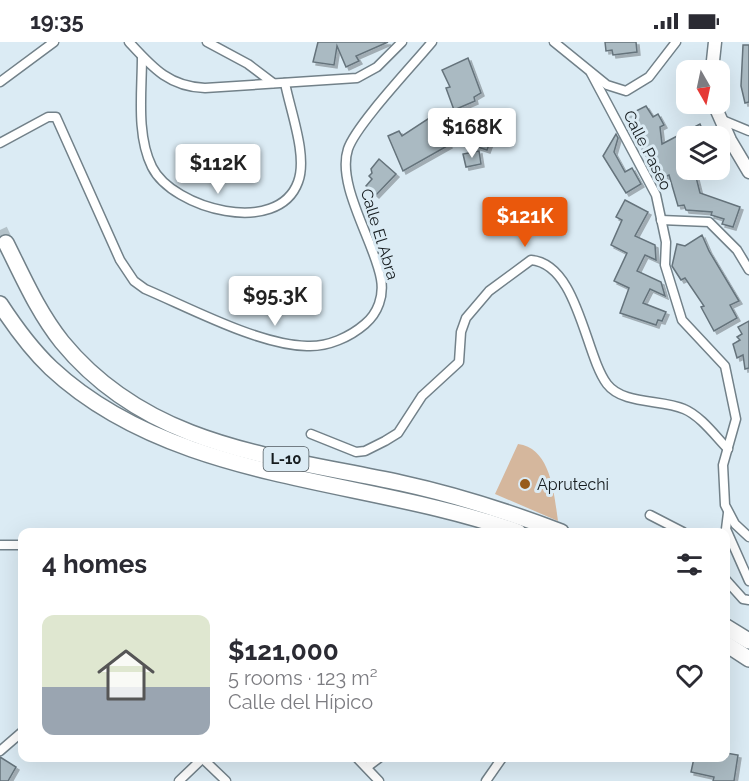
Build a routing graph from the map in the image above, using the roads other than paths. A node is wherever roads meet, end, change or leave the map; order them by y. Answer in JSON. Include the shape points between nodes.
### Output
{"nodes":[{"id":1,"x":54,"y":42,"type":"edge"},
{"id":2,"x":129,"y":42,"type":"edge"},
{"id":3,"x":207,"y":42,"type":"edge"},
{"id":4,"x":402,"y":42,"type":"edge"},
{"id":5,"x":432,"y":42,"type":"edge"},
{"id":6,"x":554,"y":42,"type":"edge"},
{"id":7,"x":676,"y":42,"type":"edge"},
{"id":8,"x":715,"y":42,"type":"edge"},
{"id":9,"x":142,"y":57,"type":"junction"},
{"id":10,"x":713,"y":60,"type":"edge"},
{"id":11,"x":591,"y":73,"type":"junction"},
{"id":12,"x":0,"y":82,"type":"edge"},
{"id":13,"x":285,"y":82,"type":"junction"},
{"id":14,"x":273,"y":83,"type":"junction"},
{"id":15,"x":718,"y":114,"type":"edge"},
{"id":16,"x":720,"y":119,"type":"junction"},
{"id":17,"x":749,"y":130,"type":"edge"},
{"id":18,"x":0,"y":143,"type":"edge"},
{"id":19,"x":749,"y":172,"type":"edge"},
{"id":20,"x":661,"y":220,"type":"junction"},
{"id":21,"x":6,"y":243,"type":"dead end"},
{"id":22,"x":749,"y":270,"type":"edge"},
{"id":23,"x":0,"y":304,"type":"edge"},
{"id":24,"x":311,"y":434,"type":"dead end"},
{"id":25,"x":728,"y":449,"type":"junction"},
{"id":26,"x":728,"y":513,"type":"junction"},
{"id":27,"x":650,"y":516,"type":"dead end"},
{"id":28,"x":506,"y":528,"type":"edge"},
{"id":29,"x":549,"y":528,"type":"edge"},
{"id":30,"x":675,"y":528,"type":"edge"},
{"id":31,"x":726,"y":528,"type":"edge"},
{"id":32,"x":730,"y":537,"type":"edge"},
{"id":33,"x":749,"y":537,"type":"edge"},
{"id":34,"x":0,"y":545,"type":"edge"},
{"id":35,"x":18,"y":545,"type":"edge"},
{"id":36,"x":749,"y":581,"type":"edge"},
{"id":37,"x":730,"y":585,"type":"edge"},
{"id":38,"x":749,"y":600,"type":"edge"},
{"id":39,"x":730,"y":629,"type":"edge"},
{"id":40,"x":749,"y":641,"type":"edge"},
{"id":41,"x":730,"y":647,"type":"edge"},
{"id":42,"x":749,"y":659,"type":"edge"},
{"id":43,"x":18,"y":735,"type":"edge"},
{"id":44,"x":0,"y":751,"type":"edge"},
{"id":45,"x":198,"y":762,"type":"edge"},
{"id":46,"x":206,"y":762,"type":"edge"},
{"id":47,"x":361,"y":762,"type":"edge"},
{"id":48,"x":374,"y":762,"type":"edge"},
{"id":49,"x":499,"y":762,"type":"edge"},
{"id":50,"x":367,"y":767,"type":"junction"},
{"id":51,"x":179,"y":781,"type":"edge"},
{"id":52,"x":226,"y":781,"type":"edge"},
{"id":53,"x":379,"y":781,"type":"edge"},
{"id":54,"x":486,"y":781,"type":"edge"}],
"edges":[{"from":1,"to":12,"type":"street"},
{"from":2,"to":9,"type":"street"},
{"from":3,"to":14,"type":"street"},
{"from":4,"to":13,"type":"street","via":[[377,68],[357,78]]},
{"from":5,"to":18,"type":"street","name":"Calle El Abra","via":[[348,149],[350,184],[381,278],[381,298],[371,319],[356,332],[324,345],[282,343],[245,331],[134,281],[120,260],[56,117],[48,117]]},
{"from":6,"to":11,"type":"street"},
{"from":7,"to":11,"type":"street","via":[[649,77],[626,91],[607,85]]},
{"from":8,"to":10,"type":"street"},
{"from":9,"to":13,"type":"street","via":[[143,125],[152,166],[169,189],[181,197],[242,213],[273,208],[290,196],[298,183],[301,157]]},
{"from":9,"to":14,"type":"street","via":[[165,79],[191,88]]},
{"from":11,"to":20,"type":"street","name":"Calle Paseo","via":[[656,195]]},
{"from":13,"to":14,"type":"street"},
{"from":15,"to":16,"type":"street"},
{"from":16,"to":17,"type":"street"},
{"from":16,"to":19,"type":"street"},
{"from":20,"to":22,"type":"street","via":[[709,222],[737,250]]},
{"from":20,"to":25,"type":"street","name":"Calle Paseo","via":[[666,242],[665,265],[682,320],[724,366],[736,419]]},
{"from":21,"to":29,"type":"highway","number":"L-10","via":[[61,341],[113,392],[158,420],[211,442],[441,492]]},
{"from":23,"to":28,"type":"highway","number":"L-10","via":[[33,350],[68,383],[120,419],[164,440],[259,468],[440,507]]},
{"from":24,"to":25,"type":"street","via":[[356,452],[394,436],[422,396],[459,362],[462,325],[477,303],[531,260],[550,268],[579,310],[603,378],[613,390],[688,410]]},
{"from":25,"to":26,"type":"street","name":"Calle Paseo","via":[[723,465]]},
{"from":26,"to":31,"type":"street","name":"Calle Paseo"},
{"from":26,"to":33,"type":"street"},
{"from":27,"to":30,"type":"street"},
{"from":32,"to":36,"type":"street","name":"Calle Paseo"},
{"from":34,"to":35,"type":"street"},
{"from":37,"to":38,"type":"street","via":[[742,599]]},
{"from":39,"to":40,"type":"highway"},
{"from":41,"to":42,"type":"highway"},
{"from":43,"to":44,"type":"street"},
{"from":45,"to":51,"type":"street"},
{"from":46,"to":52,"type":"street"},
{"from":47,"to":50,"type":"street"},
{"from":48,"to":50,"type":"street"},
{"from":49,"to":54,"type":"street"},
{"from":50,"to":53,"type":"street"}]}
